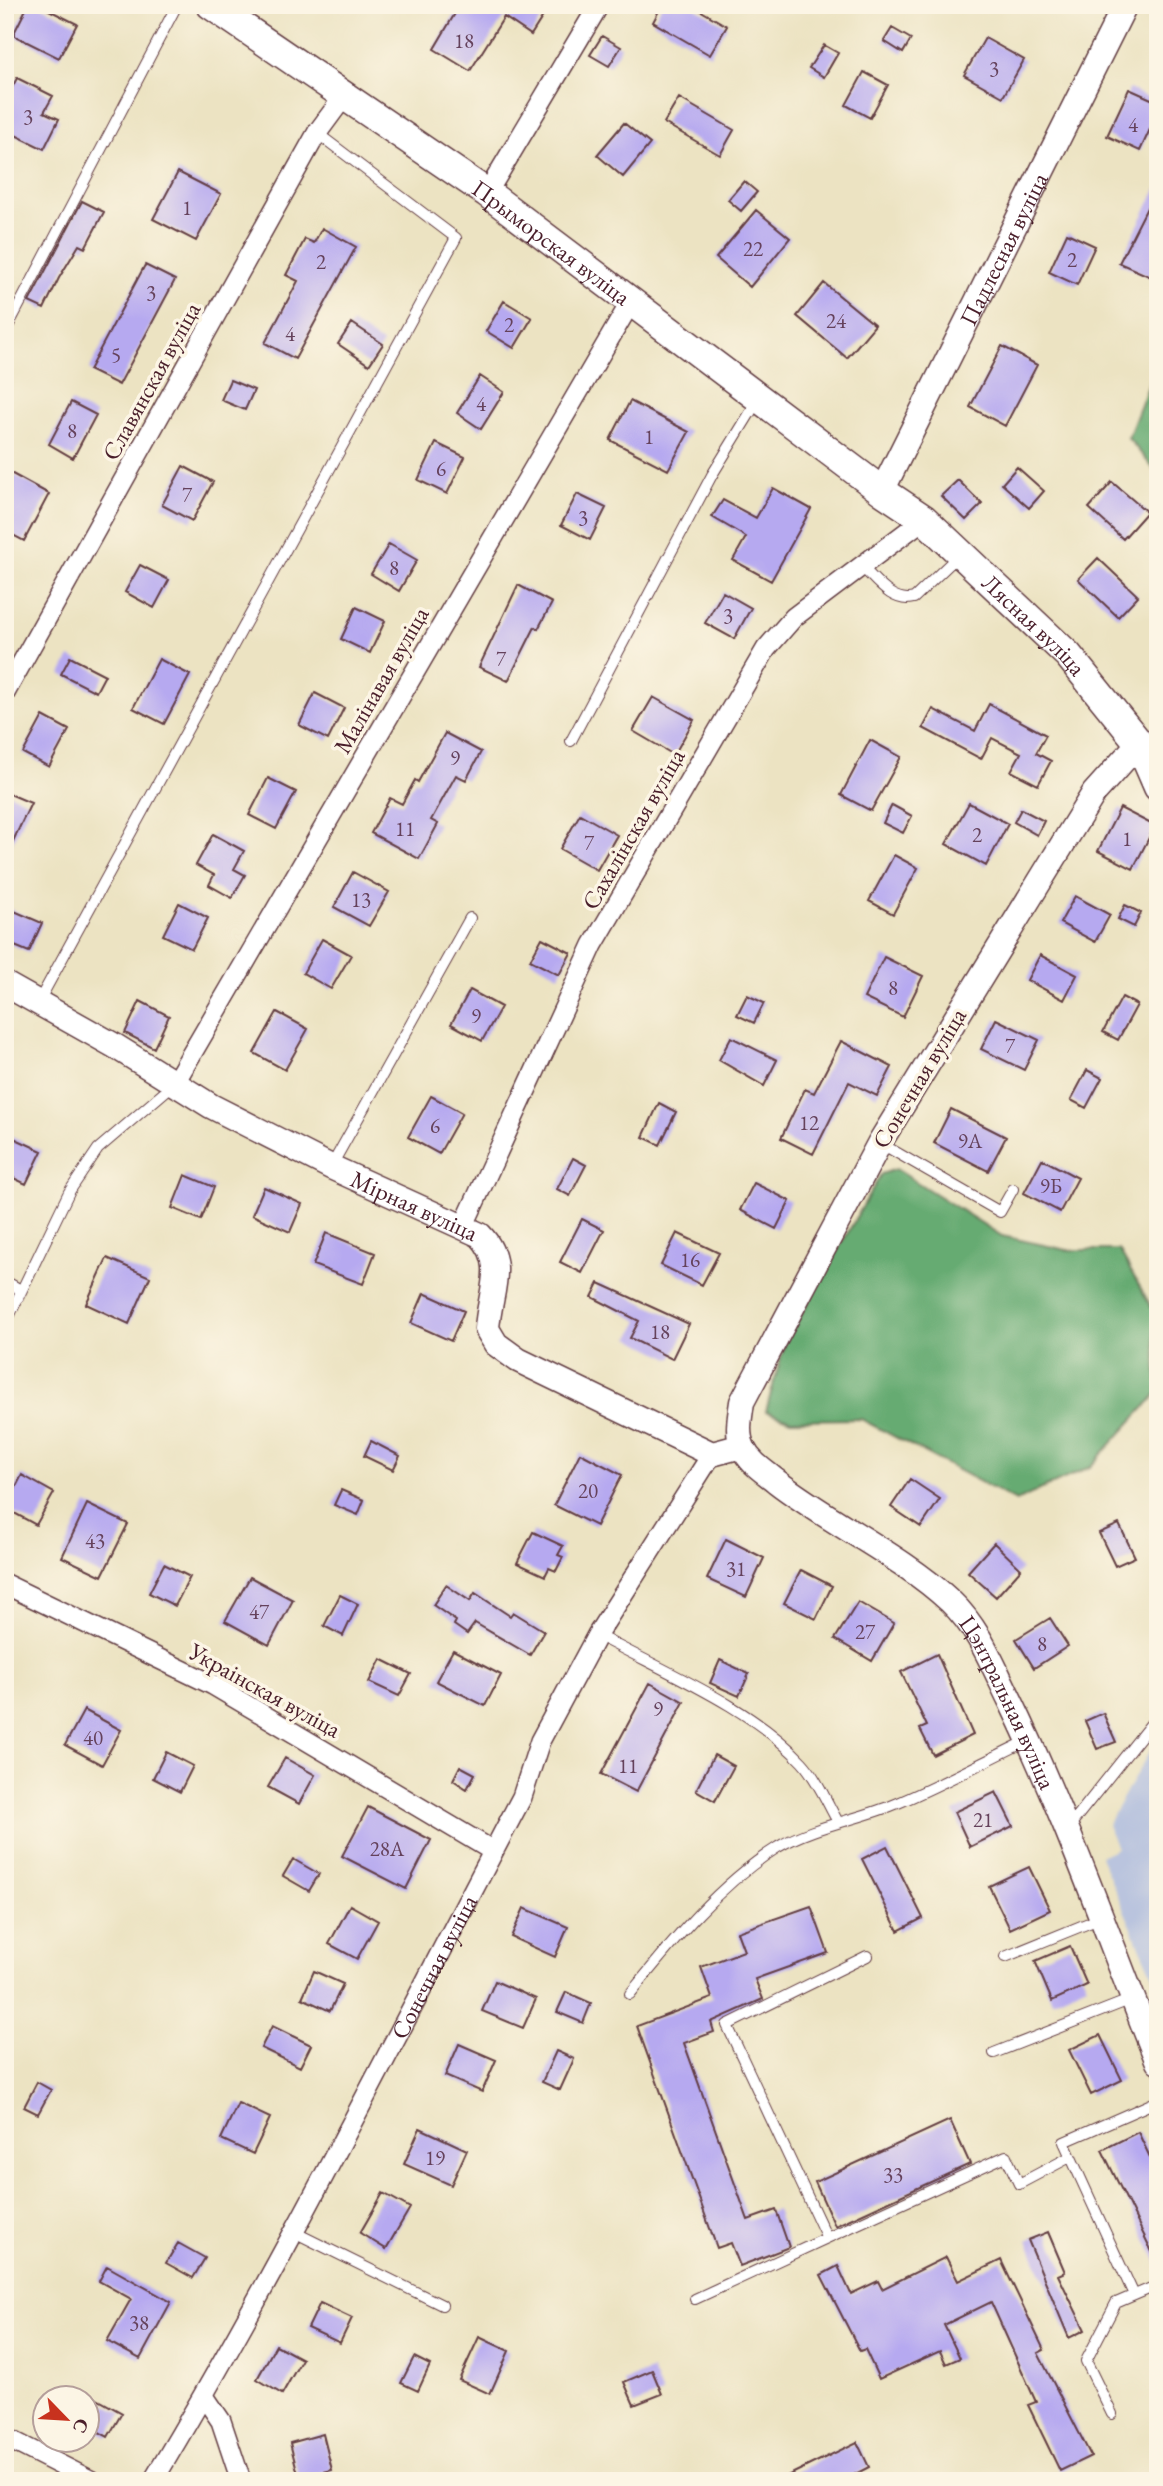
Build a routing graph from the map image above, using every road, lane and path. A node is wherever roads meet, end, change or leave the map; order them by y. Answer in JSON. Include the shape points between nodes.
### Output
{"nodes":[{"id":1,"x":177,"y":5,"type":"edge"},
{"id":2,"x":211,"y":5,"type":"edge"},
{"id":3,"x":599,"y":5,"type":"edge"},
{"id":4,"x":1125,"y":5,"type":"edge"},
{"id":5,"x":345,"y":95,"type":"junction"},
{"id":6,"x":317,"y":133,"type":"junction"},
{"id":7,"x":487,"y":193,"type":"junction"},
{"id":8,"x":632,"y":300,"type":"junction"},
{"id":9,"x":5,"y":332,"type":"edge"},
{"id":10,"x":760,"y":396,"type":"junction"},
{"id":11,"x":882,"y":491,"type":"junction"},
{"id":12,"x":924,"y":519,"type":"junction"},
{"id":13,"x":959,"y":554,"type":"junction"},
{"id":14,"x":860,"y":565,"type":"junction"},
{"id":15,"x":5,"y":693,"type":"edge"},
{"id":16,"x":571,"y":741,"type":"dead end"},
{"id":17,"x":1139,"y":743,"type":"junction"},
{"id":18,"x":1158,"y":787,"type":"edge"},
{"id":19,"x":470,"y":918,"type":"dead end"},
{"id":20,"x":5,"y":984,"type":"edge"},
{"id":21,"x":39,"y":1001,"type":"junction"},
{"id":22,"x":174,"y":1084,"type":"junction"},
{"id":23,"x":880,"y":1142,"type":"junction"},
{"id":24,"x":331,"y":1167,"type":"junction"},
{"id":25,"x":1013,"y":1189,"type":"dead end"},
{"id":26,"x":464,"y":1226,"type":"junction"},
{"id":27,"x":5,"y":1281,"type":"edge"},
{"id":28,"x":21,"y":1290,"type":"junction"},
{"id":29,"x":5,"y":1325,"type":"edge"},
{"id":30,"x":741,"y":1440,"type":"junction"},
{"id":31,"x":712,"y":1454,"type":"junction"},
{"id":32,"x":5,"y":1584,"type":"edge"},
{"id":33,"x":597,"y":1635,"type":"junction"},
{"id":34,"x":1158,"y":1715,"type":"edge"},
{"id":35,"x":1029,"y":1740,"type":"junction"},
{"id":36,"x":838,"y":1822,"type":"junction"},
{"id":37,"x":1067,"y":1829,"type":"junction"},
{"id":38,"x":493,"y":1851,"type":"junction"},
{"id":39,"x":1101,"y":1918,"type":"junction"},
{"id":40,"x":867,"y":1956,"type":"dead end"},
{"id":41,"x":1005,"y":1957,"type":"dead end"},
{"id":42,"x":630,"y":1994,"type":"dead end"},
{"id":43,"x":1132,"y":1999,"type":"junction"},
{"id":44,"x":994,"y":2053,"type":"dead end"},
{"id":45,"x":1158,"y":2062,"type":"edge"},
{"id":46,"x":1158,"y":2101,"type":"edge"},
{"id":47,"x":1070,"y":2157,"type":"junction"},
{"id":48,"x":293,"y":2232,"type":"junction"},
{"id":49,"x":827,"y":2238,"type":"junction"},
{"id":50,"x":1158,"y":2286,"type":"edge"},
{"id":51,"x":1134,"y":2295,"type":"junction"},
{"id":52,"x":695,"y":2299,"type":"dead end"},
{"id":53,"x":442,"y":2305,"type":"dead end"},
{"id":54,"x":204,"y":2396,"type":"junction"},
{"id":55,"x":1112,"y":2413,"type":"dead end"},
{"id":56,"x":5,"y":2437,"type":"edge"},
{"id":57,"x":92,"y":2481,"type":"edge"},
{"id":58,"x":153,"y":2481,"type":"edge"},
{"id":59,"x":241,"y":2481,"type":"edge"}],
"edges":[{"from":1,"to":9,"type":"lane"},
{"from":2,"to":5,"type":"main road","name":"Прыморская вуліца"},
{"from":3,"to":7,"type":"street"},
{"from":4,"to":11,"type":"street","name":"Падлесная вуліца"},
{"from":5,"to":6,"type":"street","name":"Славянская вуліца"},
{"from":5,"to":7,"type":"main road","name":"Прыморская вуліца"},
{"from":6,"to":15,"type":"street","name":"Славянская вуліца"},
{"from":6,"to":21,"type":"lane","via":[[456,238]]},
{"from":7,"to":8,"type":"main road","name":"Прыморская вуліца"},
{"from":8,"to":10,"type":"main road","name":"Прыморская вуліца"},
{"from":8,"to":22,"type":"street","name":"Малінавая вуліца"},
{"from":10,"to":11,"type":"main road","name":"Прыморская вуліца"},
{"from":10,"to":16,"type":"lane","via":[[712,475]]},
{"from":11,"to":12,"type":"main road","name":"Лясная вуліца"},
{"from":12,"to":13,"type":"main road","name":"Лясная вуліца"},
{"from":12,"to":14,"type":"street","name":"Сахалінская вуліца"},
{"from":13,"to":14,"type":"lane","via":[[914,598],[905,600],[895,598]]},
{"from":13,"to":17,"type":"main road","name":"Лясная вуліца","via":[[1068,656]]},
{"from":14,"to":26,"type":"street","name":"Сахалінская вуліца","via":[[794,617],[766,649],[593,945]]},
{"from":17,"to":18,"type":"main road","name":"Лясная вуліца"},
{"from":17,"to":23,"type":"street","name":"Сонечная вуліца","via":[[1094,793]]},
{"from":19,"to":24,"type":"lane"},
{"from":20,"to":21,"type":"street","name":"Мірная вуліца"},
{"from":21,"to":22,"type":"street","name":"Мірная вуліца"},
{"from":22,"to":24,"type":"street","name":"Мірная вуліца"},
{"from":22,"to":28,"type":"lane","via":[[98,1149],[69,1192]]},
{"from":23,"to":25,"type":"lane","via":[[1000,1212]]},
{"from":23,"to":30,"type":"street","name":"Сонечная вуліца","via":[[742,1402]]},
{"from":24,"to":26,"type":"street","name":"Мірная вуліца"},
{"from":26,"to":31,"type":"street","name":"Мірная вуліца","via":[[492,1247],[497,1266],[487,1329],[496,1344],[519,1360]]},
{"from":27,"to":28,"type":"lane"},
{"from":28,"to":29,"type":"lane"},
{"from":30,"to":31,"type":"street"},
{"from":30,"to":35,"type":"street","name":"Цэнтральная вуліца","via":[[751,1462],[795,1496],[950,1601],[976,1633]]},
{"from":31,"to":33,"type":"street","name":"Сонечная вуліца"},
{"from":32,"to":38,"type":"street","name":"Украінская вуліца","via":[[213,1685]]},
{"from":33,"to":36,"type":"lane","via":[[765,1730],[803,1763]]},
{"from":33,"to":38,"type":"street","name":"Сонечная вуліца","via":[[540,1741],[522,1797]]},
{"from":34,"to":37,"type":"lane"},
{"from":35,"to":36,"type":"lane","via":[[897,1804]]},
{"from":35,"to":37,"type":"street","name":"Цэнтральная вуліца"},
{"from":36,"to":42,"type":"lane","via":[[779,1847],[722,1890]]},
{"from":37,"to":39,"type":"street","name":"Цэнтральная вуліца"},
{"from":38,"to":48,"type":"street","name":"Сонечная вуліца"},
{"from":39,"to":41,"type":"lane"},
{"from":39,"to":43,"type":"street","name":"Цэнтральная вуліца"},
{"from":40,"to":49,"type":"lane","via":[[726,2025]]},
{"from":43,"to":44,"type":"lane"},
{"from":43,"to":45,"type":"street","name":"Цэнтральная вуліца"},
{"from":46,"to":47,"type":"lane","via":[[1063,2142]]},
{"from":47,"to":49,"type":"lane","via":[[1019,2183],[1006,2156]]},
{"from":47,"to":51,"type":"lane"},
{"from":48,"to":53,"type":"lane"},
{"from":48,"to":54,"type":"street","name":"Сонечная вуліца"},
{"from":49,"to":52,"type":"lane"},
{"from":50,"to":51,"type":"lane"},
{"from":51,"to":55,"type":"lane","via":[[1116,2303],[1086,2361]]},
{"from":54,"to":58,"type":"street","name":"Сонечная вуліца"},
{"from":54,"to":59,"type":"street","via":[[221,2421]]},
{"from":56,"to":57,"type":"street"}]}
